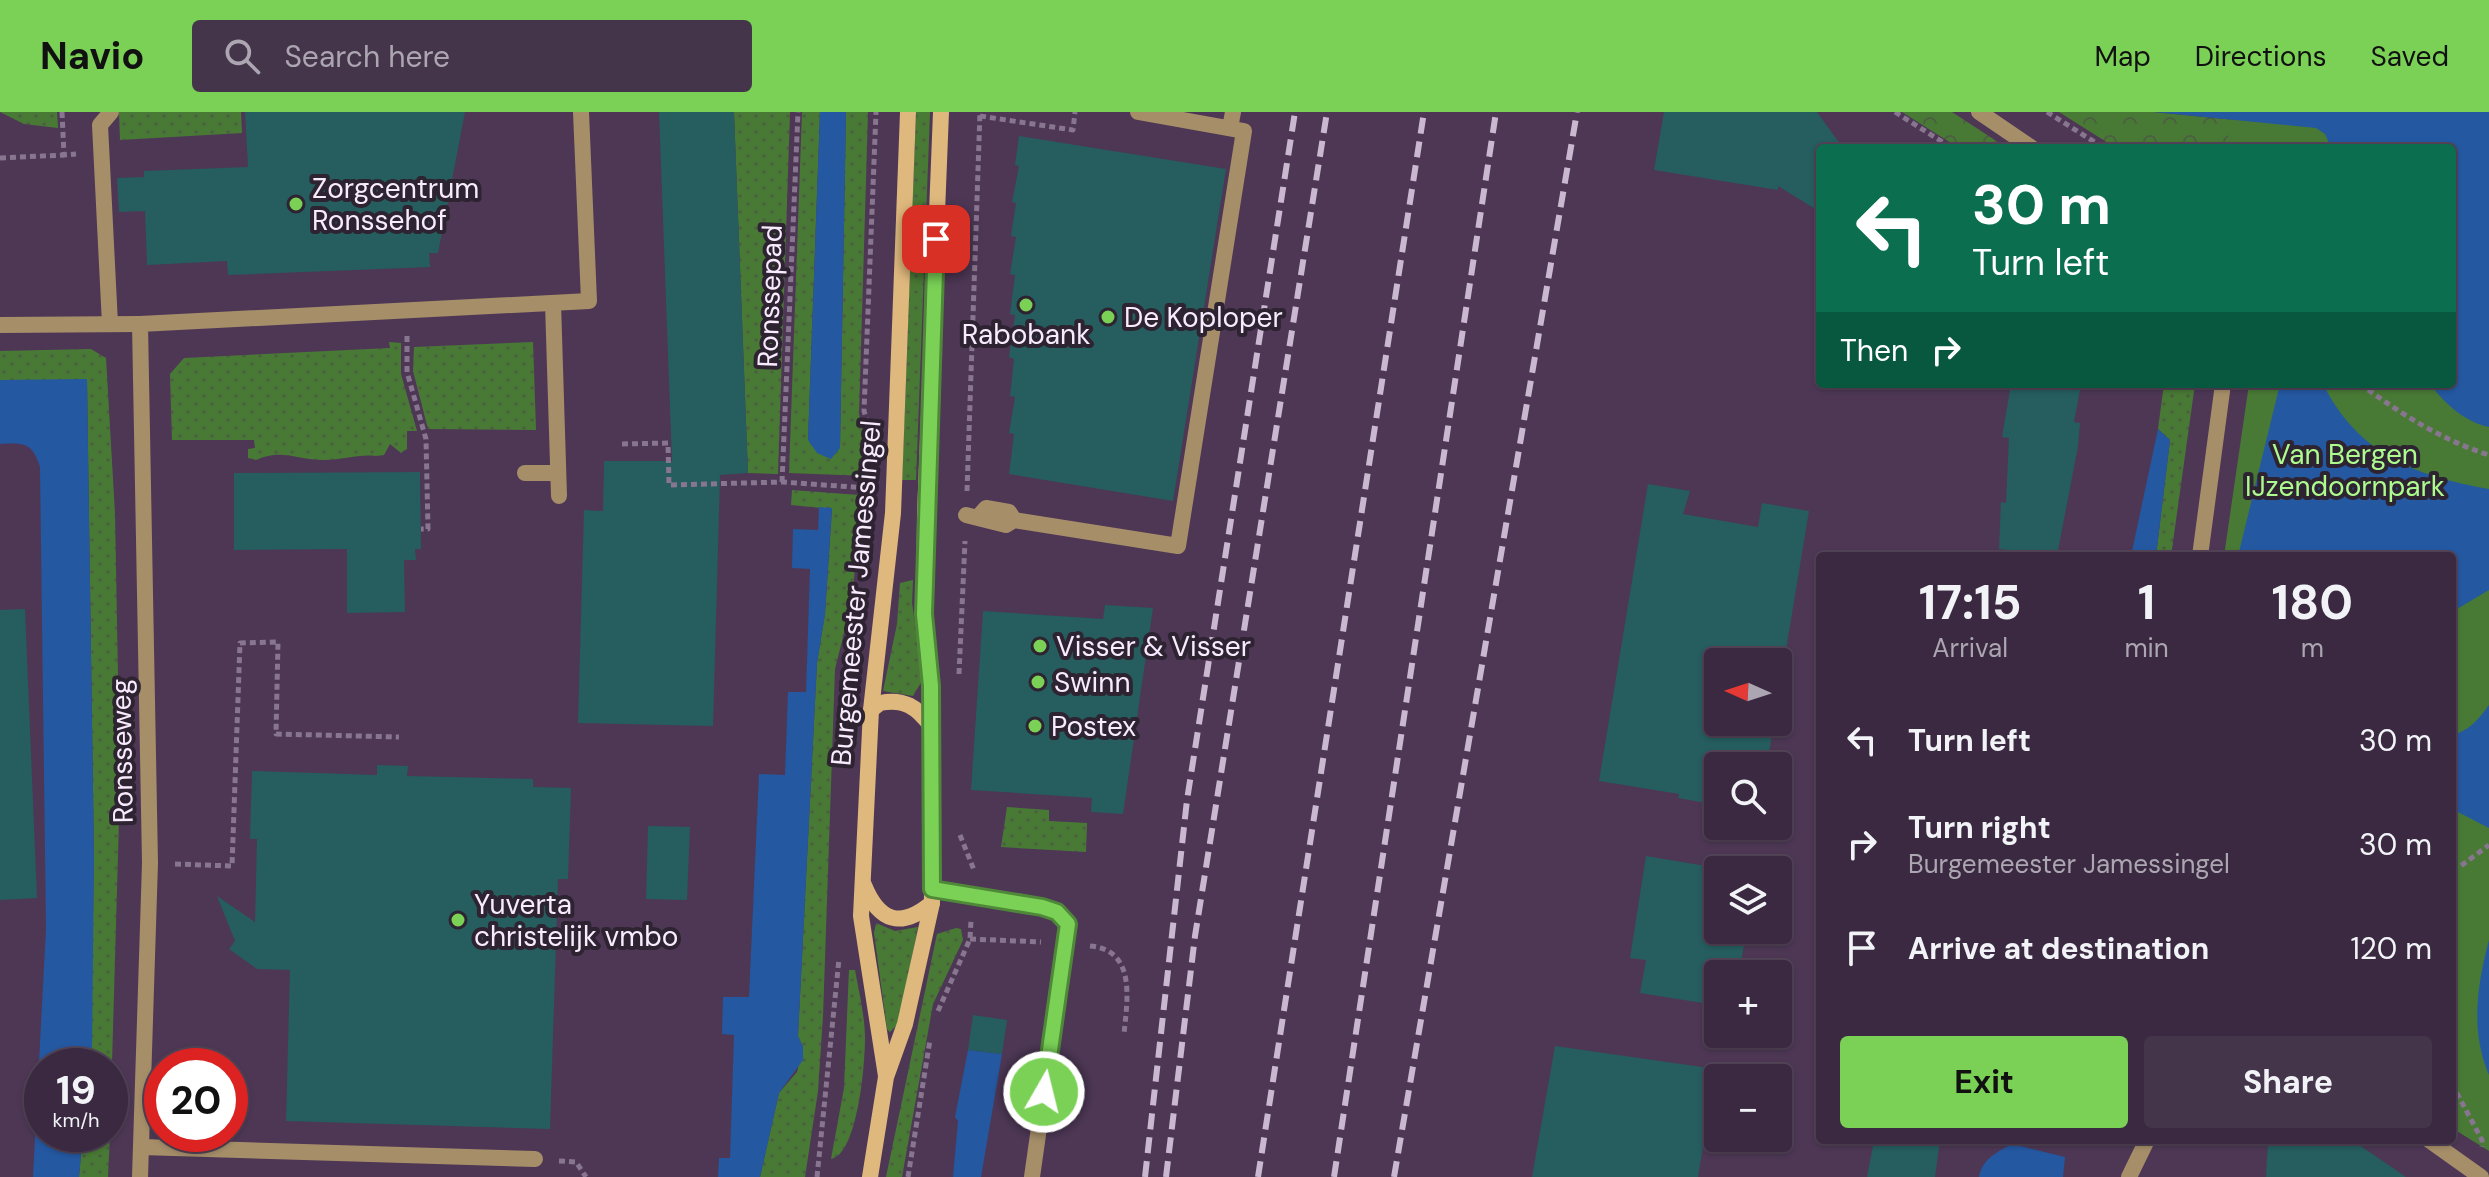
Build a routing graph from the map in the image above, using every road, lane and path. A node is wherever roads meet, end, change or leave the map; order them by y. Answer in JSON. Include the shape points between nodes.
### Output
{"nodes":[{"id":1,"x":111,"y":112,"type":"edge"},
{"id":2,"x":581,"y":112,"type":"edge"},
{"id":3,"x":798,"y":112,"type":"edge"},
{"id":4,"x":908,"y":112,"type":"edge"},
{"id":5,"x":941,"y":112,"type":"edge"},
{"id":6,"x":1075,"y":112,"type":"edge"},
{"id":7,"x":1138,"y":112,"type":"edge"},
{"id":8,"x":1895,"y":112,"type":"edge"},
{"id":9,"x":1979,"y":112,"type":"edge"},
{"id":10,"x":2047,"y":112,"type":"edge"},
{"id":11,"x":980,"y":114,"type":"edge"},
{"id":12,"x":1232,"y":120,"type":"edge"},
{"id":13,"x":1946,"y":144,"type":"edge"},
{"id":14,"x":2026,"y":144,"type":"edge"},
{"id":15,"x":2098,"y":144,"type":"edge"},
{"id":16,"x":64,"y":155,"type":"dead end"},
{"id":17,"x":0,"y":158,"type":"edge"},
{"id":18,"x":553,"y":303,"type":"junction"},
{"id":19,"x":410,"y":310,"type":"junction"},
{"id":20,"x":110,"y":324,"type":"junction"},
{"id":21,"x":140,"y":324,"type":"junction"},
{"id":22,"x":0,"y":325,"type":"edge"},
{"id":23,"x":2222,"y":388,"type":"edge"},
{"id":24,"x":2366,"y":388,"type":"edge"},
{"id":25,"x":622,"y":444,"type":"dead end"},
{"id":26,"x":2489,"y":455,"type":"edge"},
{"id":27,"x":525,"y":473,"type":"dead end"},
{"id":28,"x":558,"y":473,"type":"junction"},
{"id":29,"x":782,"y":482,"type":"junction"},
{"id":30,"x":894,"y":490,"type":"junction"},
{"id":31,"x":926,"y":493,"type":"junction"},
{"id":32,"x":559,"y":496,"type":"dead end"},
{"id":33,"x":973,"y":516,"type":"dead end"},
{"id":34,"x":421,"y":529,"type":"dead end"},
{"id":35,"x":2201,"y":552,"type":"edge"},
{"id":36,"x":871,"y":710,"type":"junction"},
{"id":37,"x":931,"y":726,"type":"junction"},
{"id":38,"x":399,"y":737,"type":"dead end"},
{"id":39,"x":2489,"y":845,"type":"edge"},
{"id":40,"x":150,"y":863,"type":"junction"},
{"id":41,"x":2456,"y":867,"type":"edge"},
{"id":42,"x":864,"y":883,"type":"junction"},
{"id":43,"x":932,"y":896,"type":"junction"},
{"id":44,"x":886,"y":1077,"type":"junction"},
{"id":45,"x":2456,"y":1091,"type":"edge"},
{"id":46,"x":2145,"y":1144,"type":"edge"},
{"id":47,"x":2435,"y":1144,"type":"edge"},
{"id":48,"x":141,"y":1147,"type":"junction"},
{"id":49,"x":2482,"y":1151,"type":"dead end"},
{"id":50,"x":535,"y":1159,"type":"dead end"},
{"id":51,"x":140,"y":1177,"type":"edge"},
{"id":52,"x":870,"y":1177,"type":"edge"},
{"id":53,"x":1032,"y":1177,"type":"edge"},
{"id":54,"x":2129,"y":1177,"type":"edge"},
{"id":55,"x":2481,"y":1177,"type":"edge"}],
"edges":[{"from":1,"to":20,"type":"street","via":[[100,125]]},
{"from":2,"to":18,"type":"street","via":[[589,301]]},
{"from":3,"to":29,"type":"path","name":"Ronssepad"},
{"from":4,"to":30,"type":"main road","name":"Burgemeester Jamessingel"},
{"from":5,"to":31,"type":"main road","name":"Burgemeester Jamessingel"},
{"from":6,"to":11,"type":"path","via":[[1073,130]]},
{"from":7,"to":12,"type":"street"},
{"from":8,"to":13,"type":"path"},
{"from":9,"to":14,"type":"street"},
{"from":10,"to":15,"type":"path"},
{"from":11,"to":31,"type":"path","via":[[967,495]]},
{"from":12,"to":33,"type":"street","via":[[1244,131],[1178,546],[1014,520],[1006,525],[985,522]]},
{"from":16,"to":17,"type":"path"},
{"from":18,"to":19,"type":"street"},
{"from":18,"to":28,"type":"street"},
{"from":19,"to":21,"type":"street"},
{"from":19,"to":34,"type":"path","via":[[404,354],[426,439],[428,529]]},
{"from":20,"to":21,"type":"street"},
{"from":20,"to":22,"type":"street"},
{"from":21,"to":40,"type":"street","name":"Ronsseweg"},
{"from":23,"to":35,"type":"street"},
{"from":24,"to":26,"type":"path","via":[[2404,415]]},
{"from":25,"to":29,"type":"path","via":[[668,443],[669,485]]},
{"from":27,"to":28,"type":"street"},
{"from":28,"to":32,"type":"street"},
{"from":29,"to":30,"type":"path"},
{"from":30,"to":36,"type":"main road","name":"Burgemeester Jamessingel"},
{"from":31,"to":37,"type":"main road","name":"Burgemeester Jamessingel","via":[[924,614]]},
{"from":36,"to":37,"type":"main road","via":[[880,703],[904,703],[919,710]]},
{"from":36,"to":42,"type":"main road","name":"Burgemeester Jamessingel"},
{"from":37,"to":43,"type":"main road","name":"Burgemeester Jamessingel"},
{"from":38,"to":40,"type":"path","via":[[276,734],[278,642],[240,643],[232,866]]},
{"from":39,"to":41,"type":"path"},
{"from":40,"to":48,"type":"street","name":"Ronsseweg"},
{"from":42,"to":43,"type":"main road","via":[[871,902],[896,919],[907,919]]},
{"from":42,"to":44,"type":"main road","name":"Burgemeester Jamessingel","via":[[861,916]]},
{"from":43,"to":44,"type":"main road","name":"Burgemeester Jamessingel","via":[[905,1024]]},
{"from":43,"to":53,"type":"street","via":[[1042,907],[1057,912],[1068,924]]},
{"from":44,"to":52,"type":"main road","name":"Burgemeester Jamessingel"},
{"from":45,"to":49,"type":"path","via":[[2482,1140]]},
{"from":46,"to":54,"type":"street"},
{"from":47,"to":55,"type":"street"},
{"from":48,"to":50,"type":"street"},
{"from":48,"to":51,"type":"street","name":"Ronsseweg"}]}
